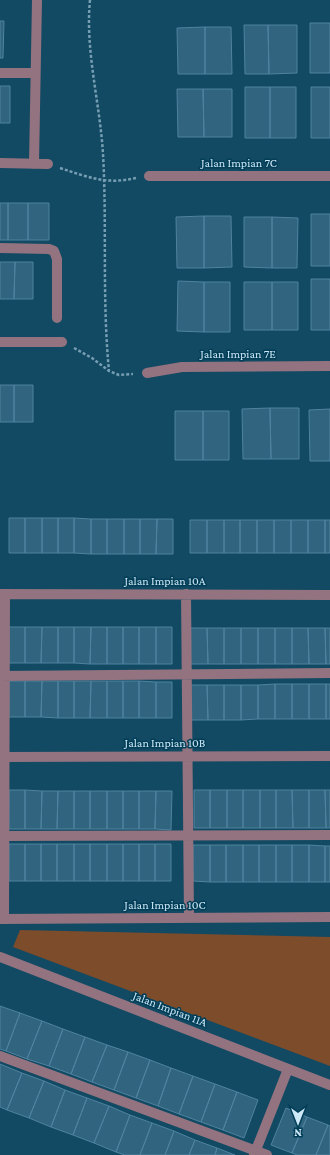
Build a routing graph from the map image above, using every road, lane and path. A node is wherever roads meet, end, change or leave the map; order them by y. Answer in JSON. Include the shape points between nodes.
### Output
{"nodes":[{"id":1,"x":37,"y":0,"type":"edge"},
{"id":2,"x":90,"y":0,"type":"edge"},
{"id":3,"x":0,"y":73,"type":"edge"},
{"id":4,"x":35,"y":73,"type":"junction"},
{"id":5,"x":0,"y":163,"type":"edge"},
{"id":6,"x":34,"y":164,"type":"junction"},
{"id":7,"x":48,"y":164,"type":"joint"},
{"id":8,"x":149,"y":176,"type":"joint"},
{"id":9,"x":330,"y":176,"type":"edge"},
{"id":10,"x":103,"y":182,"type":"junction"},
{"id":11,"x":0,"y":248,"type":"edge"},
{"id":12,"x":57,"y":318,"type":"dead end"},
{"id":13,"x":0,"y":342,"type":"edge"},
{"id":14,"x":62,"y":342,"type":"joint"},
{"id":15,"x":330,"y":366,"type":"edge"},
{"id":16,"x":109,"y":371,"type":"junction"},
{"id":17,"x":147,"y":373,"type":"joint"},
{"id":18,"x":2,"y":594,"type":"edge"},
{"id":19,"x":186,"y":594,"type":"junction"},
{"id":20,"x":330,"y":595,"type":"edge"},
{"id":21,"x":330,"y":673,"type":"edge"},
{"id":22,"x":187,"y":674,"type":"junction"},
{"id":23,"x":2,"y":676,"type":"edge"},
{"id":24,"x":188,"y":756,"type":"junction"},
{"id":25,"x":330,"y":756,"type":"edge"},
{"id":26,"x":2,"y":757,"type":"edge"},
{"id":27,"x":330,"y":835,"type":"edge"},
{"id":28,"x":2,"y":836,"type":"edge"},
{"id":29,"x":188,"y":836,"type":"junction"},
{"id":30,"x":189,"y":918,"type":"junction"},
{"id":31,"x":330,"y":918,"type":"edge"},
{"id":32,"x":2,"y":919,"type":"edge"},
{"id":33,"x":0,"y":957,"type":"edge"},
{"id":34,"x":0,"y":1056,"type":"edge"},
{"id":35,"x":288,"y":1069,"type":"junction"},
{"id":36,"x":330,"y":1085,"type":"edge"},
{"id":37,"x":255,"y":1153,"type":"edge"},
{"id":38,"x":267,"y":1155,"type":"edge"}],
"edges":[{"from":1,"to":4,"type":"street"},
{"from":2,"to":10,"type":"path","via":[[88,22]]},
{"from":3,"to":4,"type":"street"},
{"from":4,"to":6,"type":"street"},
{"from":5,"to":6,"type":"street"},
{"from":6,"to":7,"type":"street"},
{"from":7,"to":10,"type":"path"},
{"from":8,"to":9,"type":"street","name":"Jalan Impian 7C"},
{"from":8,"to":10,"type":"path","via":[[120,182]]},
{"from":10,"to":16,"type":"path"},
{"from":11,"to":12,"type":"street","via":[[54,251],[57,259]]},
{"from":13,"to":14,"type":"street"},
{"from":14,"to":16,"type":"path","via":[[92,358]]},
{"from":15,"to":17,"type":"street","name":"Jalan Impian 7E","via":[[182,368]]},
{"from":16,"to":17,"type":"path","via":[[119,375]]},
{"from":18,"to":19,"type":"street","name":"Jalan Impian 10A"},
{"from":18,"to":23,"type":"street"},
{"from":19,"to":20,"type":"street","name":"Jalan Impian 10A"},
{"from":19,"to":22,"type":"street"},
{"from":21,"to":22,"type":"street"},
{"from":22,"to":23,"type":"street"},
{"from":22,"to":24,"type":"street"},
{"from":23,"to":26,"type":"street"},
{"from":24,"to":25,"type":"street","name":"Jalan Impian 10B"},
{"from":24,"to":26,"type":"street","name":"Jalan Impian 10B"},
{"from":24,"to":29,"type":"street"},
{"from":26,"to":28,"type":"street"},
{"from":27,"to":29,"type":"street"},
{"from":28,"to":29,"type":"street"},
{"from":28,"to":32,"type":"street"},
{"from":29,"to":30,"type":"street"},
{"from":30,"to":31,"type":"street","name":"Jalan Impian 10C"},
{"from":30,"to":32,"type":"street","name":"Jalan Impian 10C"},
{"from":33,"to":35,"type":"street","name":"Jalan Impian 11A"},
{"from":34,"to":37,"type":"street"},
{"from":35,"to":36,"type":"street","name":"Jalan Impian 11A"},
{"from":35,"to":37,"type":"street"},
{"from":37,"to":38,"type":"street"}]}
